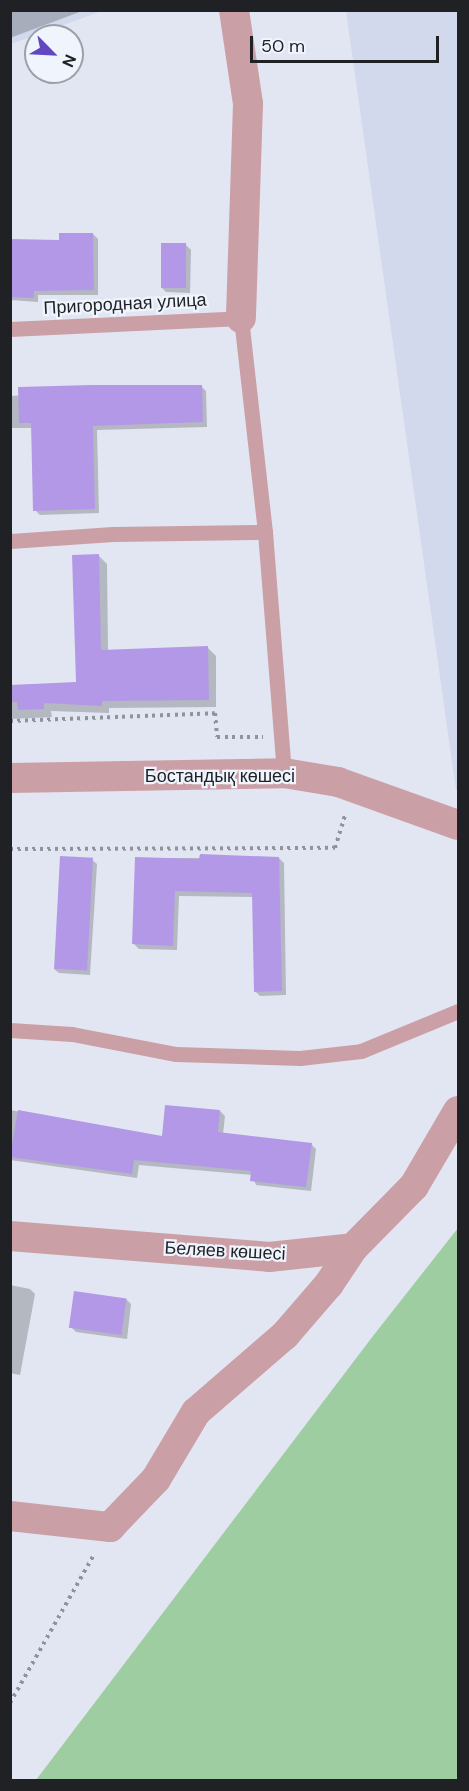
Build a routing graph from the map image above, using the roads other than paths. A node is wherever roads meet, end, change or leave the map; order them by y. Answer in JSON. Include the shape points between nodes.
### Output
{"nodes":[{"id":1,"x":234,"y":10,"type":"edge"},
{"id":2,"x":240,"y":318,"type":"junction"},
{"id":3,"x":10,"y":329,"type":"edge"},
{"id":4,"x":266,"y":532,"type":"junction"},
{"id":5,"x":10,"y":541,"type":"edge"},
{"id":6,"x":284,"y":773,"type":"junction"},
{"id":7,"x":10,"y":778,"type":"edge"},
{"id":8,"x":459,"y":825,"type":"edge"},
{"id":9,"x":459,"y":1011,"type":"edge"},
{"id":10,"x":10,"y":1030,"type":"edge"},
{"id":11,"x":459,"y":1112,"type":"edge"},
{"id":12,"x":10,"y":1236,"type":"edge"},
{"id":13,"x":352,"y":1248,"type":"junction"},
{"id":14,"x":10,"y":1516,"type":"edge"}],
"edges":[{"from":1,"to":2,"type":"street","via":[[248,104]]},
{"from":2,"to":3,"type":"lane","name":"Пригородная улица"},
{"from":2,"to":4,"type":"lane"},
{"from":4,"to":5,"type":"lane","via":[[113,534]]},
{"from":4,"to":6,"type":"lane"},
{"from":6,"to":7,"type":"street","name":"Бостандық көшесі"},
{"from":6,"to":8,"type":"street","name":"Бостандық көшесі","via":[[354,787]]},
{"from":9,"to":10,"type":"lane","via":[[361,1051],[300,1058],[176,1054],[72,1034]]},
{"from":11,"to":13,"type":"street","via":[[414,1186]]},
{"from":12,"to":13,"type":"street","name":"Беляев көшесі","via":[[269,1257]]},
{"from":13,"to":14,"type":"street","via":[[330,1284],[285,1335],[196,1412],[156,1479],[110,1527]]}]}
